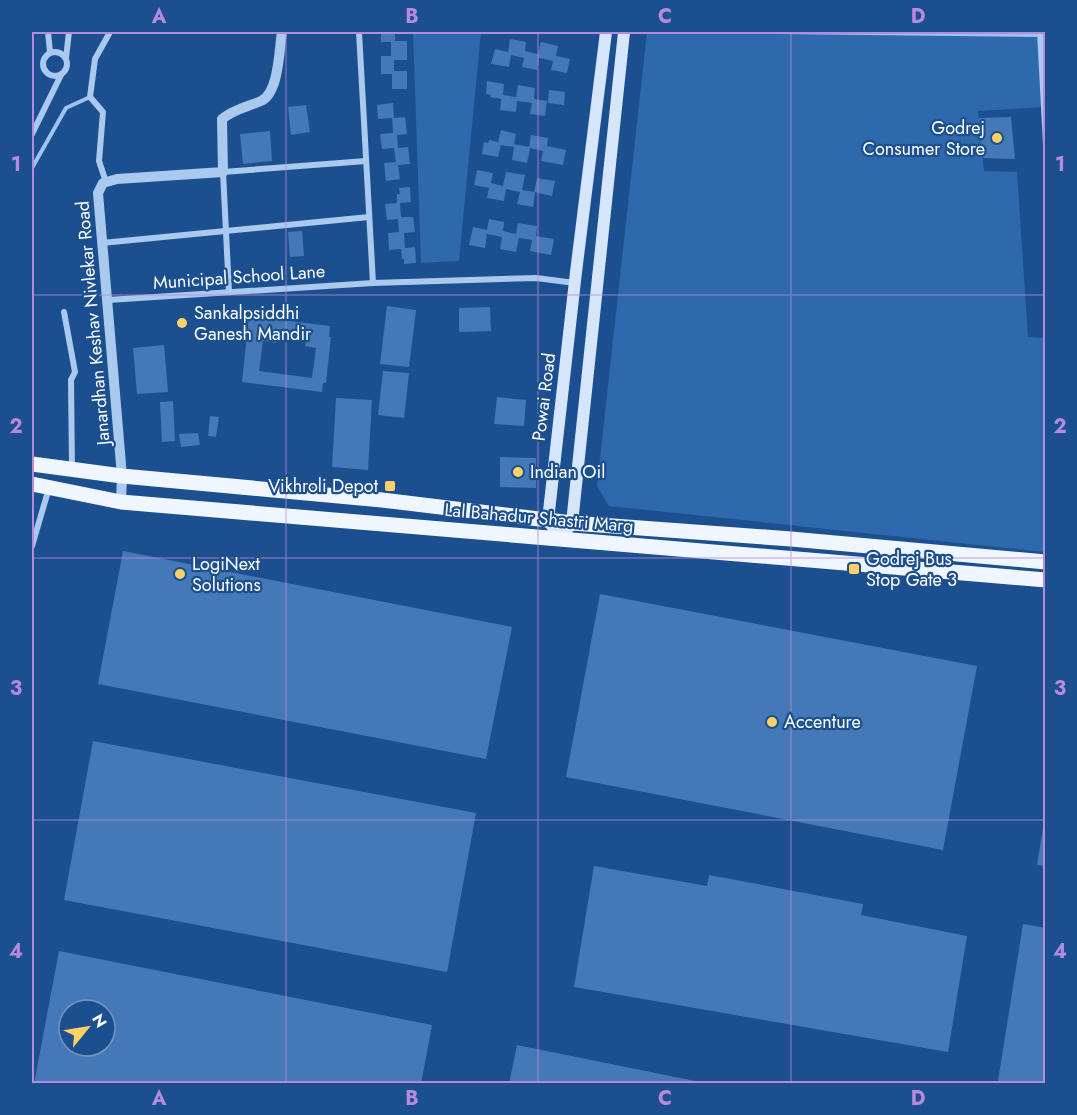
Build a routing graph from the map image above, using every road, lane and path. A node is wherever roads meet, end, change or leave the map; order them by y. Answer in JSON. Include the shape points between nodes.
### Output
{"nodes":[{"id":1,"x":48,"y":32,"type":"edge"},
{"id":2,"x":69,"y":32,"type":"edge"},
{"id":3,"x":110,"y":32,"type":"edge"},
{"id":4,"x":282,"y":32,"type":"edge"},
{"id":5,"x":359,"y":32,"type":"edge"},
{"id":6,"x":600,"y":32,"type":"edge"},
{"id":7,"x":606,"y":32,"type":"edge"},
{"id":8,"x":624,"y":32,"type":"edge"},
{"id":9,"x":1040,"y":32,"type":"edge"},
{"id":10,"x":50,"y":52,"type":"junction"},
{"id":11,"x":66,"y":58,"type":"junction"},
{"id":12,"x":61,"y":75,"type":"junction"},
{"id":13,"x":1045,"y":110,"type":"edge"},
{"id":14,"x":32,"y":134,"type":"edge"},
{"id":15,"x":1046,"y":144,"type":"edge"},
{"id":16,"x":366,"y":161,"type":"junction"},
{"id":17,"x":223,"y":172,"type":"junction"},
{"id":18,"x":106,"y":182,"type":"junction"},
{"id":19,"x":369,"y":217,"type":"junction"},
{"id":20,"x":227,"y":231,"type":"junction"},
{"id":21,"x":102,"y":243,"type":"junction"},
{"id":22,"x":373,"y":283,"type":"junction"},
{"id":23,"x":575,"y":283,"type":"junction"},
{"id":24,"x":229,"y":292,"type":"junction"},
{"id":25,"x":108,"y":300,"type":"junction"},
{"id":26,"x":63,"y":312,"type":"dead end"},
{"id":27,"x":32,"y":464,"type":"edge"},
{"id":28,"x":72,"y":469,"type":"junction"},
{"id":29,"x":122,"y":476,"type":"junction"},
{"id":30,"x":32,"y":484,"type":"edge"},
{"id":31,"x":50,"y":487,"type":"junction"},
{"id":32,"x":382,"y":500,"type":"junction"},
{"id":33,"x":121,"y":502,"type":"junction"},
{"id":34,"x":548,"y":520,"type":"junction"},
{"id":35,"x":380,"y":523,"type":"junction"},
{"id":36,"x":572,"y":523,"type":"junction"},
{"id":37,"x":560,"y":538,"type":"junction"},
{"id":38,"x":32,"y":546,"type":"edge"},
{"id":39,"x":1046,"y":562,"type":"edge"},
{"id":40,"x":1046,"y":580,"type":"edge"}],
"edges":[{"from":1,"to":10,"type":"street"},
{"from":2,"to":11,"type":"street"},
{"from":3,"to":18,"type":"street","via":[[96,59],[90,97],[103,112],[99,161]]},
{"from":4,"to":17,"type":"street","via":[[274,89],[267,98],[233,110],[222,119]]},
{"from":5,"to":16,"type":"street"},
{"from":6,"to":7,"type":"street"},
{"from":7,"to":23,"type":"main road","name":"Powai Road"},
{"from":8,"to":36,"type":"main road"},
{"from":9,"to":13,"type":"street"},
{"from":10,"to":11,"type":"street","via":[[59,52]]},
{"from":10,"to":12,"type":"street","via":[[44,69]]},
{"from":11,"to":12,"type":"street","via":[[67,68]]},
{"from":12,"to":14,"type":"street"},
{"from":13,"to":15,"type":"street"},
{"from":16,"to":17,"type":"street"},
{"from":16,"to":19,"type":"street"},
{"from":17,"to":18,"type":"street","name":"Janardhan Keshav Nivlekar Road"},
{"from":17,"to":20,"type":"street"},
{"from":18,"to":21,"type":"street","name":"Janardhan Keshav Nivlekar Road","via":[[98,193]]},
{"from":19,"to":20,"type":"street"},
{"from":19,"to":22,"type":"street"},
{"from":20,"to":21,"type":"street"},
{"from":20,"to":24,"type":"street"},
{"from":21,"to":25,"type":"street","name":"Janardhan Keshav Nivlekar Road"},
{"from":22,"to":23,"type":"street","name":"Municipal School Lane","via":[[536,278]]},
{"from":22,"to":24,"type":"street","name":"Municipal School Lane"},
{"from":23,"to":34,"type":"main road","name":"Powai Road"},
{"from":24,"to":25,"type":"street","name":"Municipal School Lane"},
{"from":25,"to":29,"type":"street","name":"Janardhan Keshav Nivlekar Road"},
{"from":26,"to":28,"type":"street","via":[[75,372],[71,380]]},
{"from":27,"to":28,"type":"main road","name":"Lal Bahadur Shastri Marg"},
{"from":28,"to":29,"type":"main road","name":"Lal Bahadur Shastri Marg"},
{"from":29,"to":32,"type":"main road","name":"Lal Bahadur Shastri Marg"},
{"from":29,"to":33,"type":"street","name":"Janardhan Keshav Nivlekar Road"},
{"from":30,"to":31,"type":"main road","name":"Lal Bahadur Shastri Marg"},
{"from":31,"to":33,"type":"main road","name":"Lal Bahadur Shastri Marg"},
{"from":31,"to":38,"type":"street"},
{"from":32,"to":34,"type":"main road","name":"Lal Bahadur Shastri Marg"},
{"from":32,"to":35,"type":"main road"},
{"from":33,"to":35,"type":"main road","name":"Lal Bahadur Shastri Marg"},
{"from":34,"to":36,"type":"main road","name":"Lal Bahadur Shastri Marg"},
{"from":34,"to":37,"type":"main road"},
{"from":35,"to":37,"type":"main road","name":"Lal Bahadur Shastri Marg"},
{"from":36,"to":37,"type":"main road"},
{"from":36,"to":39,"type":"main road","name":"Lal Bahadur Shastri Marg"},
{"from":37,"to":40,"type":"main road","name":"Lal Bahadur Shastri Marg"}]}
